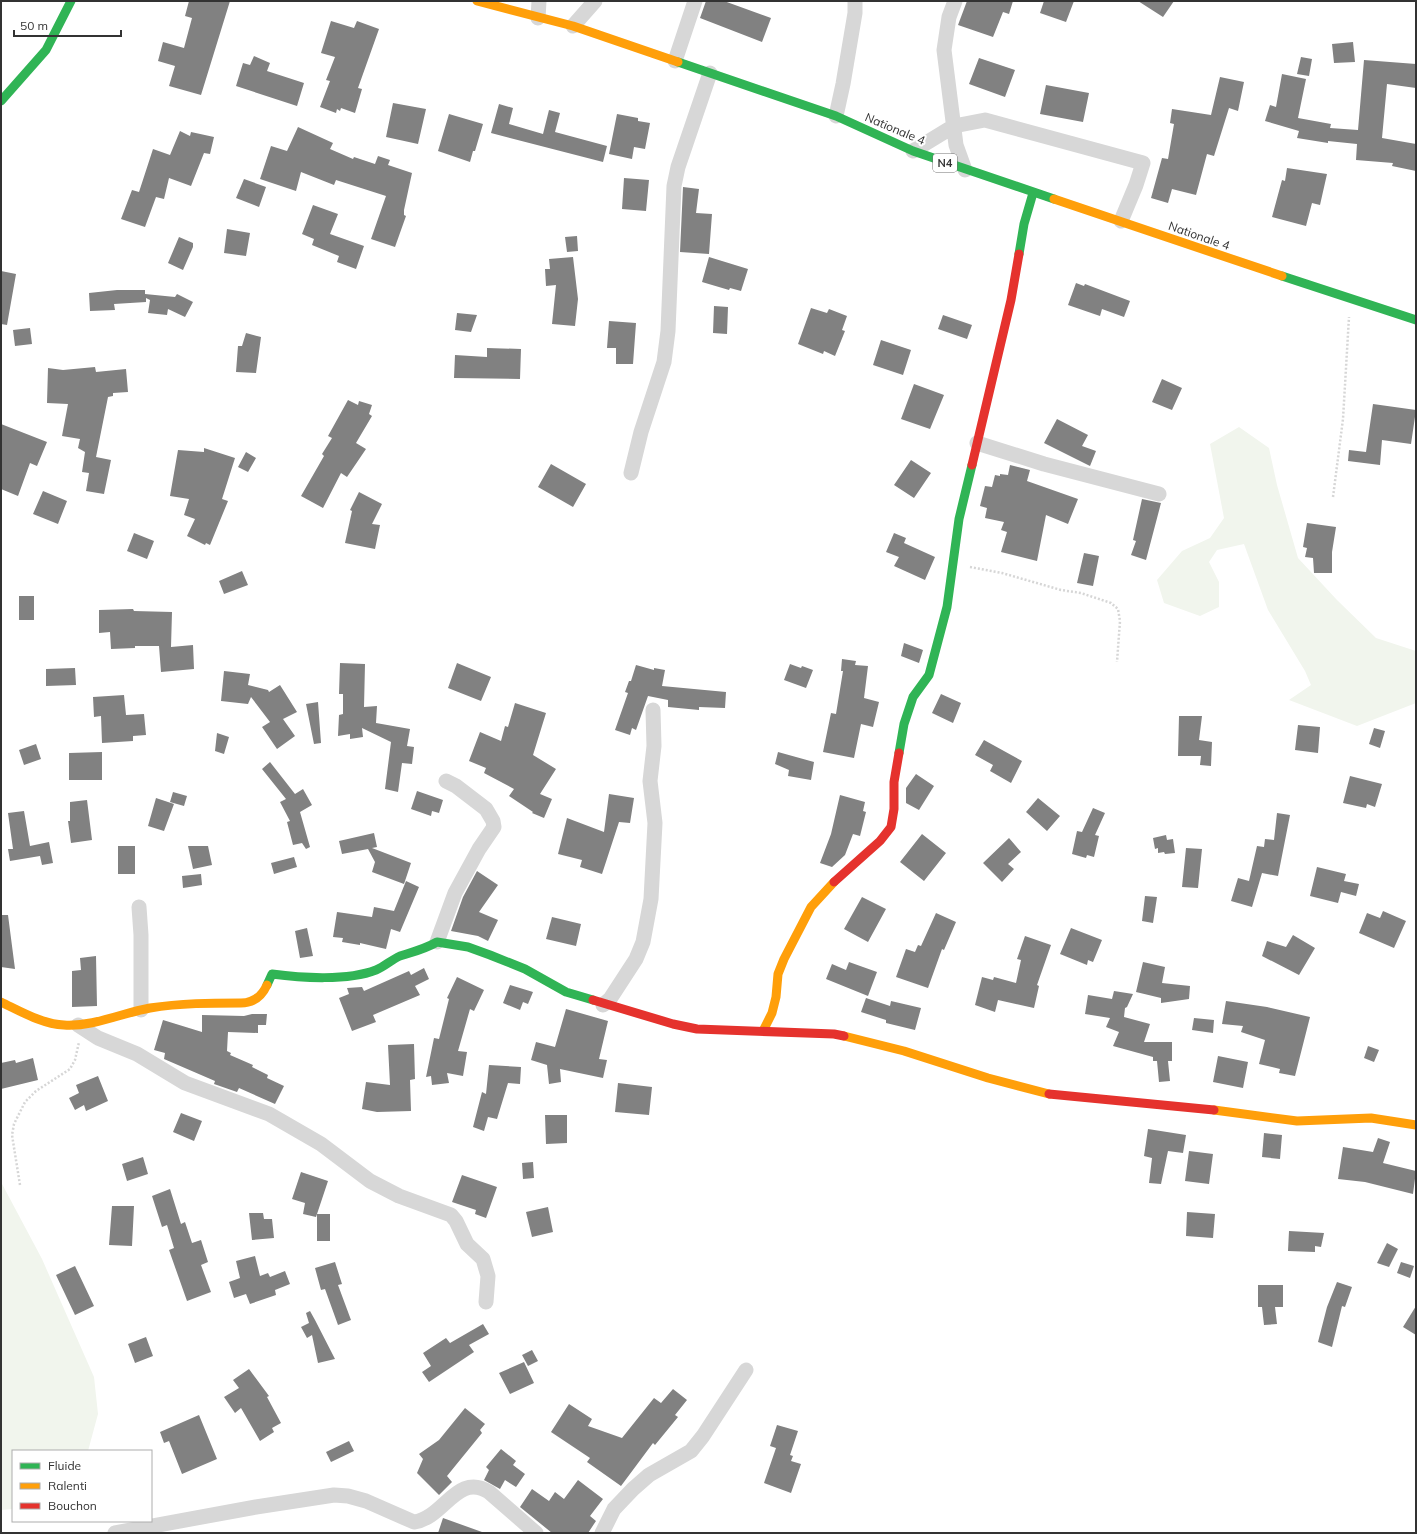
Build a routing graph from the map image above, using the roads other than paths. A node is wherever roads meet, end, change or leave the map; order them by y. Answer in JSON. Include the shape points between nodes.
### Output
{"nodes":[{"id":1,"x":71,"y":1,"type":"edge"},
{"id":2,"x":477,"y":1,"type":"edge"},
{"id":3,"x":539,"y":1,"type":"edge"},
{"id":4,"x":595,"y":1,"type":"edge"},
{"id":5,"x":695,"y":1,"type":"edge"},
{"id":6,"x":855,"y":1,"type":"edge"},
{"id":7,"x":955,"y":1,"type":"edge"},
{"id":8,"x":538,"y":18,"type":"junction"},
{"id":9,"x":572,"y":26,"type":"junction"},
{"id":10,"x":675,"y":61,"type":"junction"},
{"id":11,"x":710,"y":73,"type":"junction"},
{"id":12,"x":1,"y":101,"type":"edge"},
{"id":13,"x":836,"y":116,"type":"junction"},
{"id":14,"x":954,"y":126,"type":"junction"},
{"id":15,"x":913,"y":151,"type":"junction"},
{"id":16,"x":965,"y":170,"type":"junction"},
{"id":17,"x":1032,"y":193,"type":"junction"},
{"id":18,"x":1121,"y":221,"type":"junction"},
{"id":19,"x":1416,"y":320,"type":"edge"},
{"id":20,"x":977,"y":443,"type":"junction"},
{"id":21,"x":631,"y":473,"type":"dead end"},
{"id":22,"x":1159,"y":494,"type":"dead end"},
{"id":23,"x":653,"y":710,"type":"dead end"},
{"id":24,"x":446,"y":781,"type":"dead end"},
{"id":25,"x":139,"y":907,"type":"dead end"},
{"id":26,"x":437,"y":942,"type":"junction"},
{"id":27,"x":1,"y":1002,"type":"edge"},
{"id":28,"x":603,"y":1004,"type":"junction"},
{"id":29,"x":141,"y":1010,"type":"junction"},
{"id":30,"x":78,"y":1025,"type":"junction"},
{"id":31,"x":764,"y":1031,"type":"junction"},
{"id":32,"x":1416,"y":1126,"type":"edge"},
{"id":33,"x":486,"y":1302,"type":"dead end"},
{"id":34,"x":746,"y":1370,"type":"dead end"},
{"id":35,"x":115,"y":1533,"type":"edge"},
{"id":36,"x":536,"y":1533,"type":"edge"},
{"id":37,"x":602,"y":1533,"type":"edge"}],
"edges":[{"from":1,"to":12,"type":"main road","via":[[46,50]]},
{"from":2,"to":8,"type":"main road","name":"Nationale 4","number":"N4"},
{"from":3,"to":8,"type":"street"},
{"from":4,"to":9,"type":"street"},
{"from":5,"to":10,"type":"street"},
{"from":6,"to":13,"type":"street","via":[[844,84]]},
{"from":7,"to":14,"type":"street","via":[[949,17],[944,50]]},
{"from":8,"to":9,"type":"main road","name":"Nationale 4","number":"N4"},
{"from":9,"to":10,"type":"main road","name":"Nationale 4","number":"N4"},
{"from":10,"to":11,"type":"main road","name":"Nationale 4","number":"N4"},
{"from":11,"to":13,"type":"main road","name":"Nationale 4","number":"N4"},
{"from":11,"to":21,"type":"street","via":[[674,186],[668,331],[664,362],[641,432]]},
{"from":13,"to":15,"type":"main road","name":"Nationale 4","number":"N4"},
{"from":14,"to":15,"type":"street"},
{"from":14,"to":16,"type":"street","via":[[956,145]]},
{"from":14,"to":18,"type":"street","via":[[984,120],[1143,163]]},
{"from":15,"to":16,"type":"main road","name":"Nationale 4","number":"N4"},
{"from":16,"to":17,"type":"main road","name":"Nationale 4","number":"N4"},
{"from":17,"to":18,"type":"main road","name":"Nationale 4","number":"N4"},
{"from":17,"to":20,"type":"main road","via":[[1011,300]]},
{"from":18,"to":19,"type":"main road","name":"Nationale 4","number":"N4","via":[[1185,245]]},
{"from":20,"to":22,"type":"street","via":[[1044,464]]},
{"from":20,"to":31,"type":"main road","via":[[959,519],[947,607],[934,658],[925,681],[913,697],[904,724],[894,782],[891,827],[880,841],[834,882],[811,907],[778,974],[776,997]]},
{"from":23,"to":28,"type":"street","via":[[654,735],[650,782],[655,823],[651,899],[643,942],[636,959],[610,999]]},
{"from":24,"to":26,"type":"street","via":[[486,809],[494,827],[455,894]]},
{"from":25,"to":29,"type":"street"},
{"from":26,"to":28,"type":"main road","via":[[468,947],[490,955],[525,969],[566,992]]},
{"from":26,"to":29,"type":"main road","via":[[398,957],[377,970],[360,975],[300,978],[272,974],[259,998],[244,1003],[203,1002]]},
{"from":27,"to":30,"type":"main road","via":[[36,1018],[62,1025]]},
{"from":28,"to":31,"type":"main road","via":[[691,1028]]},
{"from":29,"to":30,"type":"main road"},
{"from":30,"to":33,"type":"street","via":[[98,1038],[137,1054],[185,1083],[269,1114],[321,1144],[370,1181],[399,1196],[451,1215],[467,1244],[483,1259],[488,1276]]},
{"from":31,"to":32,"type":"main road","via":[[834,1034],[864,1040],[1049,1094],[1248,1113],[1297,1121],[1371,1118]]},
{"from":34,"to":37,"type":"street","via":[[691,1451],[649,1475],[633,1489],[614,1509]]},
{"from":35,"to":36,"type":"street","via":[[334,1495],[366,1501],[414,1522],[431,1515],[471,1485],[482,1487],[489,1492]]}]}
